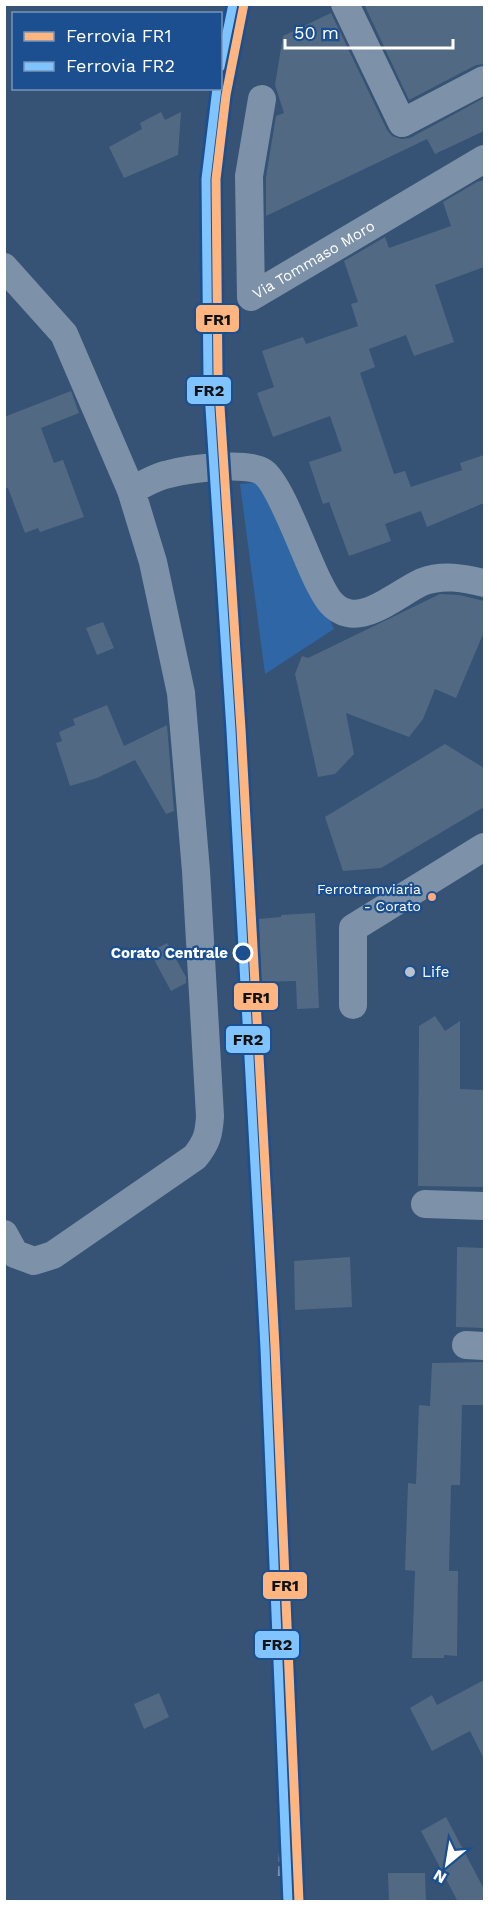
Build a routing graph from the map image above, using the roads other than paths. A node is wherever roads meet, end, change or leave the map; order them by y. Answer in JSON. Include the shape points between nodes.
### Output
{"nodes":[{"id":1,"x":345,"y":4,"type":"edge"},
{"id":2,"x":484,"y":80,"type":"edge"},
{"id":3,"x":262,"y":99,"type":"dead end"},
{"id":4,"x":484,"y":159,"type":"edge"},
{"id":5,"x":4,"y":267,"type":"edge"},
{"id":6,"x":131,"y":490,"type":"junction"},
{"id":7,"x":484,"y":583,"type":"edge"},
{"id":8,"x":484,"y":847,"type":"edge"},
{"id":9,"x":353,"y":1005,"type":"dead end"},
{"id":10,"x":424,"y":1204,"type":"dead end"},
{"id":11,"x":484,"y":1206,"type":"edge"},
{"id":12,"x":4,"y":1234,"type":"edge"}],
"edges":[{"from":1,"to":2,"type":"street","via":[[402,123]]},
{"from":3,"to":4,"type":"street","name":"Via Tommaso Moro","via":[[249,176],[251,297]]},
{"from":5,"to":6,"type":"street","via":[[64,334]]},
{"from":6,"to":7,"type":"street","via":[[166,474],[242,466],[263,471],[276,488],[329,603],[348,613],[367,612],[423,582],[451,576]]},
{"from":6,"to":12,"type":"street","via":[[153,562],[181,693],[197,895],[209,1133],[195,1156],[53,1255],[34,1261],[15,1254]]},
{"from":8,"to":9,"type":"street","via":[[353,928]]},
{"from":10,"to":11,"type":"street"}]}
